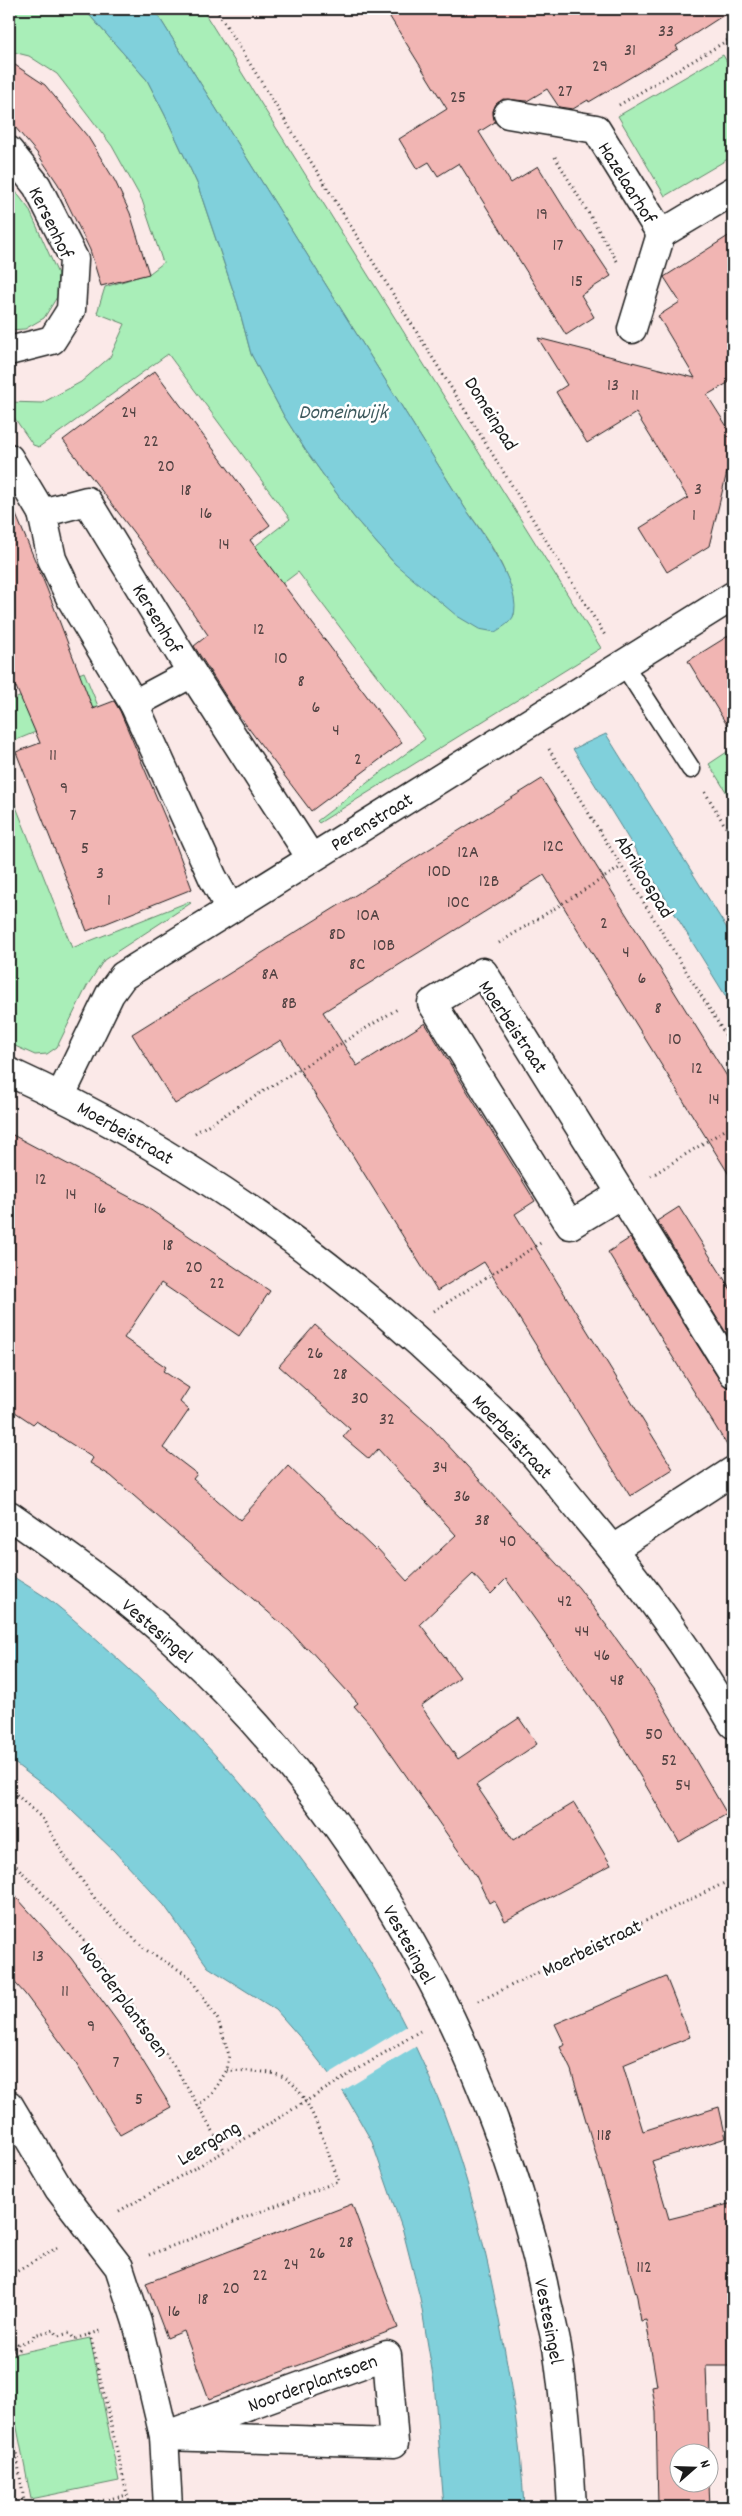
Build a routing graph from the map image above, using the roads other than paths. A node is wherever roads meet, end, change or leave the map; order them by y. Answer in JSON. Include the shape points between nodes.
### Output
{"nodes":[{"id":1,"x":520,"y":116,"type":"road end"},
{"id":2,"x":9,"y":151,"type":"edge"},
{"id":3,"x":733,"y":191,"type":"edge"},
{"id":4,"x":661,"y":234,"type":"junction"},
{"id":5,"x":632,"y":329,"type":"dead end"},
{"id":6,"x":9,"y":351,"type":"edge"},
{"id":7,"x":9,"y":458,"type":"edge"},
{"id":8,"x":42,"y":513,"type":"junction"},
{"id":9,"x":733,"y":596,"type":"edge"},
{"id":10,"x":624,"y":665,"type":"junction"},
{"id":11,"x":192,"y":673,"type":"junction"},
{"id":12,"x":134,"y":704,"type":"junction"},
{"id":13,"x":691,"y":769,"type":"road end"},
{"id":14,"x":311,"y":858,"type":"junction"},
{"id":15,"x":230,"y":908,"type":"junction"},
{"id":16,"x":9,"y":1072,"type":"edge"},
{"id":17,"x":61,"y":1095,"type":"junction"},
{"id":18,"x":621,"y":1194,"type":"junction"},
{"id":19,"x":733,"y":1372,"type":"edge"},
{"id":20,"x":733,"y":1471,"type":"edge"},
{"id":21,"x":9,"y":1515,"type":"edge"},
{"id":22,"x":613,"y":1549,"type":"junction"},
{"id":23,"x":731,"y":1714,"type":"edge"},
{"id":24,"x":9,"y":2105,"type":"edge"},
{"id":25,"x":164,"y":2436,"type":"junction"},
{"id":26,"x":168,"y":2507,"type":"edge"},
{"id":27,"x":572,"y":2507,"type":"edge"}],
"edges":[{"from":1,"to":4,"type":"street","name":"Hazelaarhof","via":[[596,129]]},
{"from":2,"to":6,"type":"street","name":"Kersenhof","via":[[37,186],[74,259],[71,310],[52,340]]},
{"from":3,"to":4,"type":"street","name":"Hazelaarhof"},
{"from":4,"to":5,"type":"street","name":"Hazelaarhof"},
{"from":7,"to":8,"type":"street"},
{"from":8,"to":11,"type":"street","name":"Kersenhof","via":[[87,501]]},
{"from":8,"to":12,"type":"street","via":[[55,567]]},
{"from":9,"to":10,"type":"street","name":"Perenstraat"},
{"from":10,"to":13,"type":"lane"},
{"from":10,"to":14,"type":"street","name":"Perenstraat"},
{"from":11,"to":12,"type":"street","name":"Kersenhof"},
{"from":11,"to":14,"type":"street","name":"Kersenhof"},
{"from":12,"to":15,"type":"street","via":[[213,878]]},
{"from":14,"to":15,"type":"street","name":"Perenstraat"},
{"from":15,"to":17,"type":"street","name":"Perenstraat","via":[[123,976],[110,994]]},
{"from":16,"to":17,"type":"street","name":"Moerbeistraat"},
{"from":17,"to":22,"type":"street","name":"Moerbeistraat","via":[[163,1152],[249,1206],[328,1264],[405,1329],[519,1437]]},
{"from":18,"to":18,"type":"street","name":"Moerbeistraat","via":[[483,972],[432,1003],[570,1225]]},
{"from":18,"to":19,"type":"street","name":"Moerbeistraat"},
{"from":20,"to":22,"type":"street"},
{"from":21,"to":27,"type":"street","name":"Vestesingel","via":[[90,1572],[178,1645],[256,1722],[323,1806],[385,1899],[449,2015],[481,2085],[530,2228],[557,2345]]},
{"from":22,"to":23,"type":"street","name":"Moerbeistraat","via":[[671,1625]]},
{"from":24,"to":25,"type":"street","via":[[59,2188],[119,2267]]},
{"from":25,"to":25,"type":"street","name":"Noorderplantsoen","via":[[394,2443],[387,2355],[350,2368]]},
{"from":25,"to":26,"type":"street"}]}
